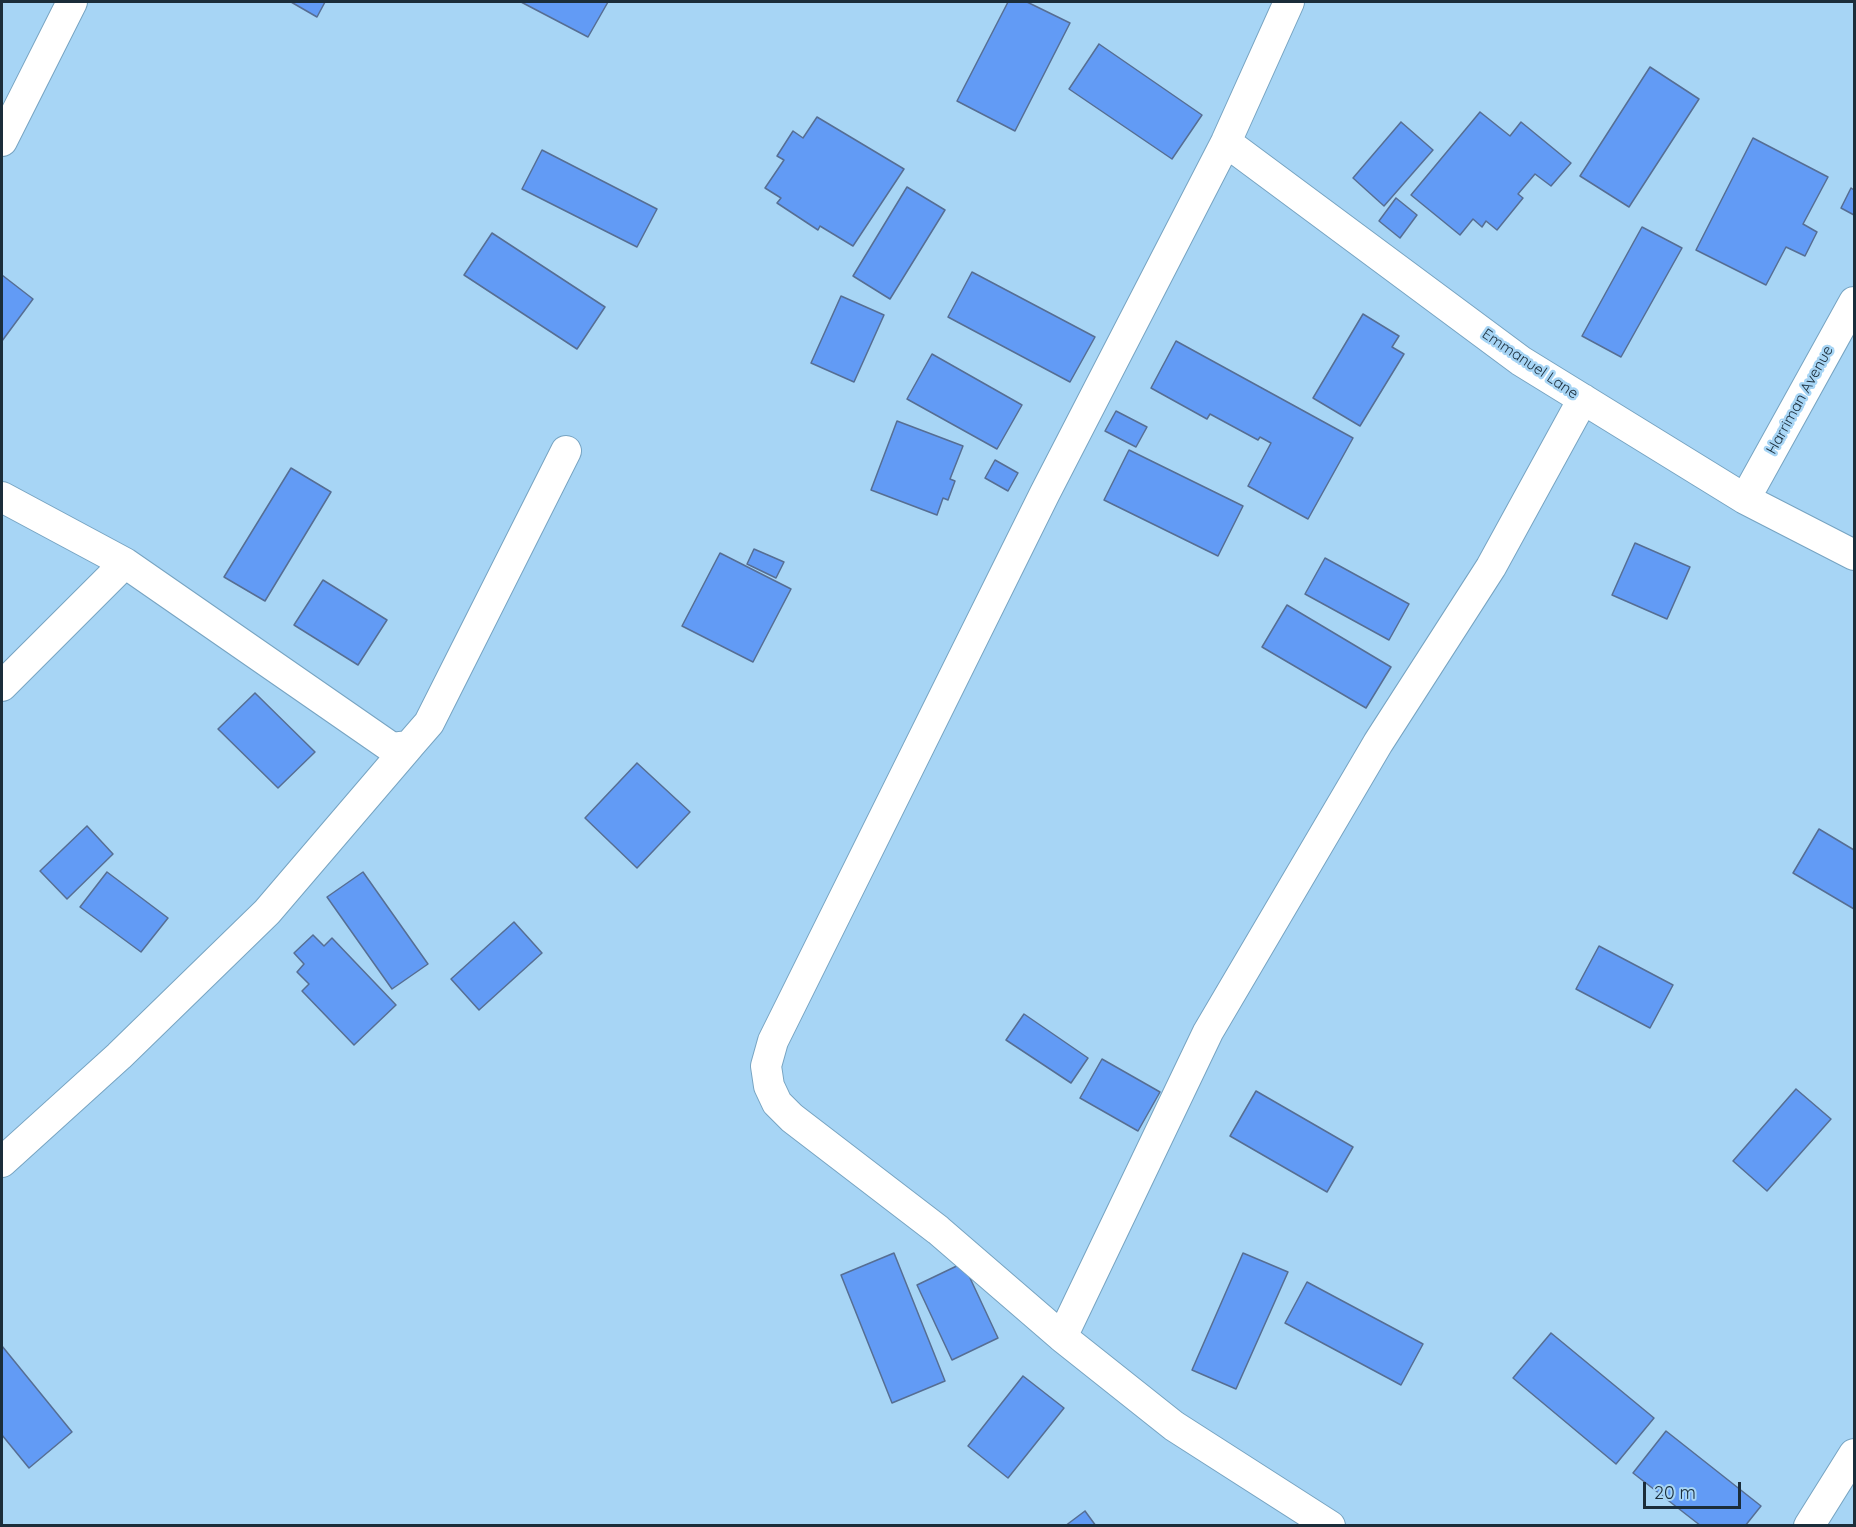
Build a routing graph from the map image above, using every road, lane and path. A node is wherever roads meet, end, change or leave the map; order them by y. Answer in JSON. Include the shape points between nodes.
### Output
{"nodes":[{"id":1,"x":72,"y":2,"type":"edge"},
{"id":2,"x":1289,"y":2,"type":"edge"},
{"id":3,"x":2,"y":141,"type":"edge"},
{"id":4,"x":1226,"y":142,"type":"junction"},
{"id":5,"x":1854,"y":302,"type":"edge"},
{"id":6,"x":1583,"y":399,"type":"junction"},
{"id":7,"x":566,"y":451,"type":"dead end"},
{"id":8,"x":2,"y":497,"type":"edge"},
{"id":9,"x":1745,"y":499,"type":"junction"},
{"id":10,"x":1854,"y":555,"type":"edge"},
{"id":11,"x":125,"y":563,"type":"junction"},
{"id":12,"x":2,"y":686,"type":"edge"},
{"id":13,"x":409,"y":746,"type":"junction"},
{"id":14,"x":2,"y":1162,"type":"edge"},
{"id":15,"x":1062,"y":1337,"type":"junction"},
{"id":16,"x":1854,"y":1454,"type":"edge"},
{"id":17,"x":1330,"y":1526,"type":"edge"},
{"id":18,"x":1809,"y":1526,"type":"edge"}],
"edges":[{"from":1,"to":3,"type":"street"},
{"from":2,"to":4,"type":"street"},
{"from":4,"to":6,"type":"street","name":"Emmanuel Lane","via":[[1521,361]]},
{"from":4,"to":15,"type":"street","via":[[1035,514],[773,1041],[766,1066],[777,1103],[792,1118],[938,1230]]},
{"from":5,"to":9,"type":"street","name":"Harriman Avenue"},
{"from":6,"to":9,"type":"street","name":"Emmanuel Lane"},
{"from":6,"to":15,"type":"street","via":[[1491,567],[1378,743],[1208,1032]]},
{"from":7,"to":13,"type":"street","via":[[429,723]]},
{"from":8,"to":11,"type":"street"},
{"from":9,"to":10,"type":"street","name":"Emmanuel Lane"},
{"from":11,"to":12,"type":"street"},
{"from":11,"to":13,"type":"street","via":[[392,748]]},
{"from":13,"to":14,"type":"street","via":[[267,912],[119,1056]]},
{"from":15,"to":17,"type":"street","via":[[1174,1426]]},
{"from":16,"to":18,"type":"street"}]}
